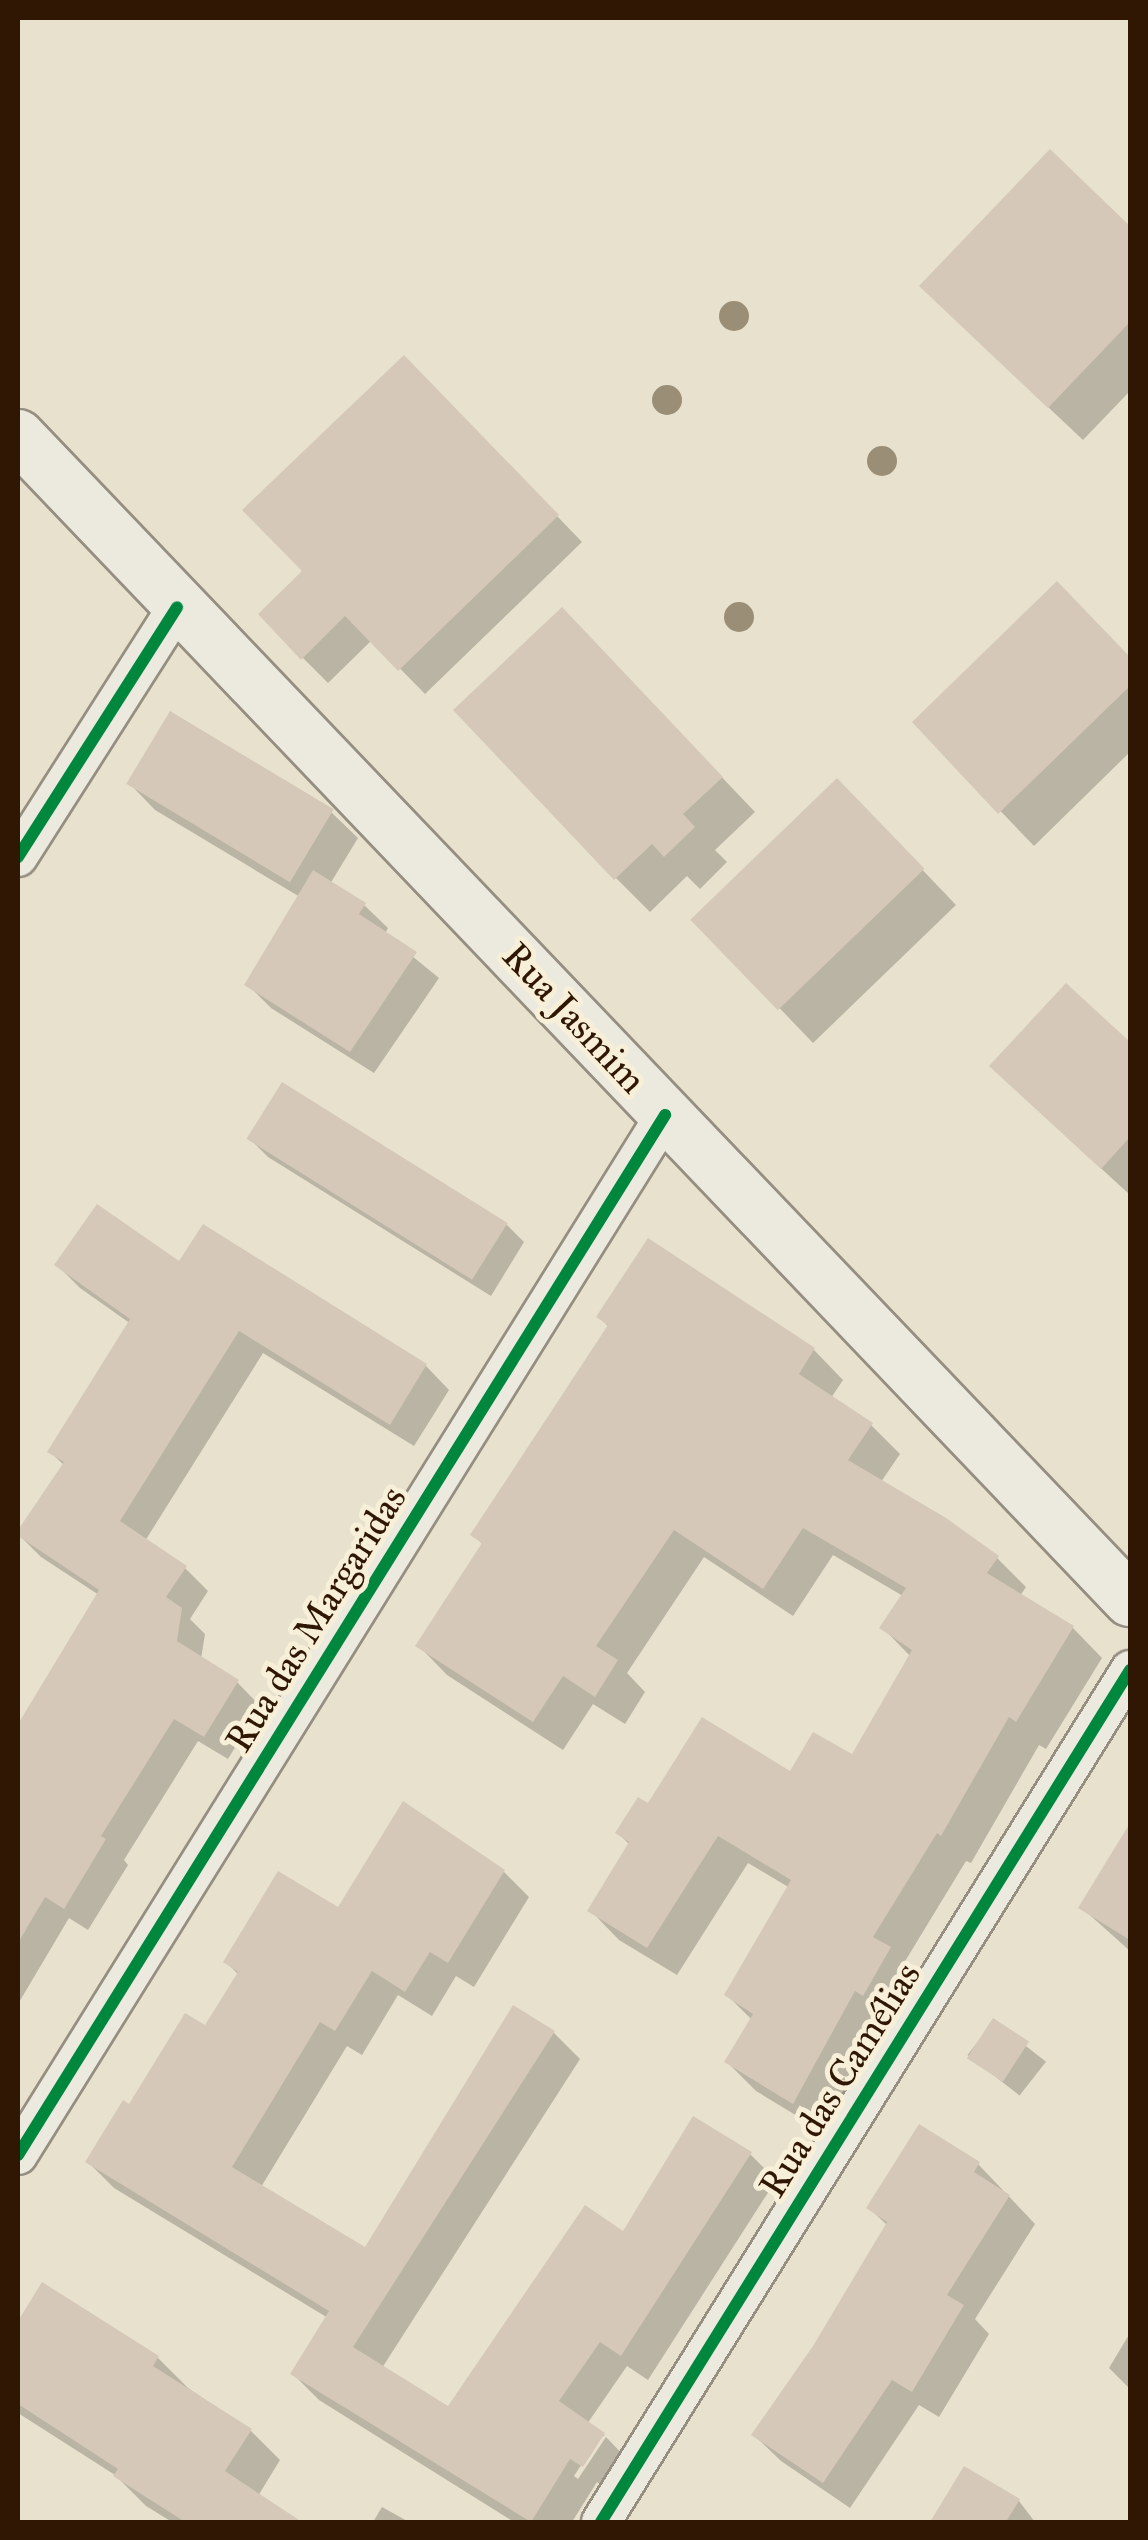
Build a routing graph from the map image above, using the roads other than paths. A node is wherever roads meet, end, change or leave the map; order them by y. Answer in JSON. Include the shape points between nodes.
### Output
{"nodes":[{"id":1,"x":18,"y":436,"type":"edge"},
{"id":2,"x":176,"y":607,"type":"junction"},
{"id":3,"x":18,"y":857,"type":"edge"},
{"id":4,"x":664,"y":1115,"type":"junction"},
{"id":5,"x":1130,"y":1600,"type":"edge"},
{"id":6,"x":1130,"y":1670,"type":"edge"},
{"id":7,"x":18,"y":2156,"type":"edge"},
{"id":8,"x":602,"y":2522,"type":"edge"}],
"edges":[{"from":1,"to":2,"type":"main road","name":"Rua Jasmim"},
{"from":2,"to":3,"type":"street"},
{"from":2,"to":4,"type":"main road","name":"Rua Jasmim"},
{"from":4,"to":5,"type":"main road","name":"Rua Jasmim"},
{"from":4,"to":7,"type":"street","name":"Rua das Margaridas"},
{"from":6,"to":8,"type":"street","name":"Rua das Camélias"}]}
